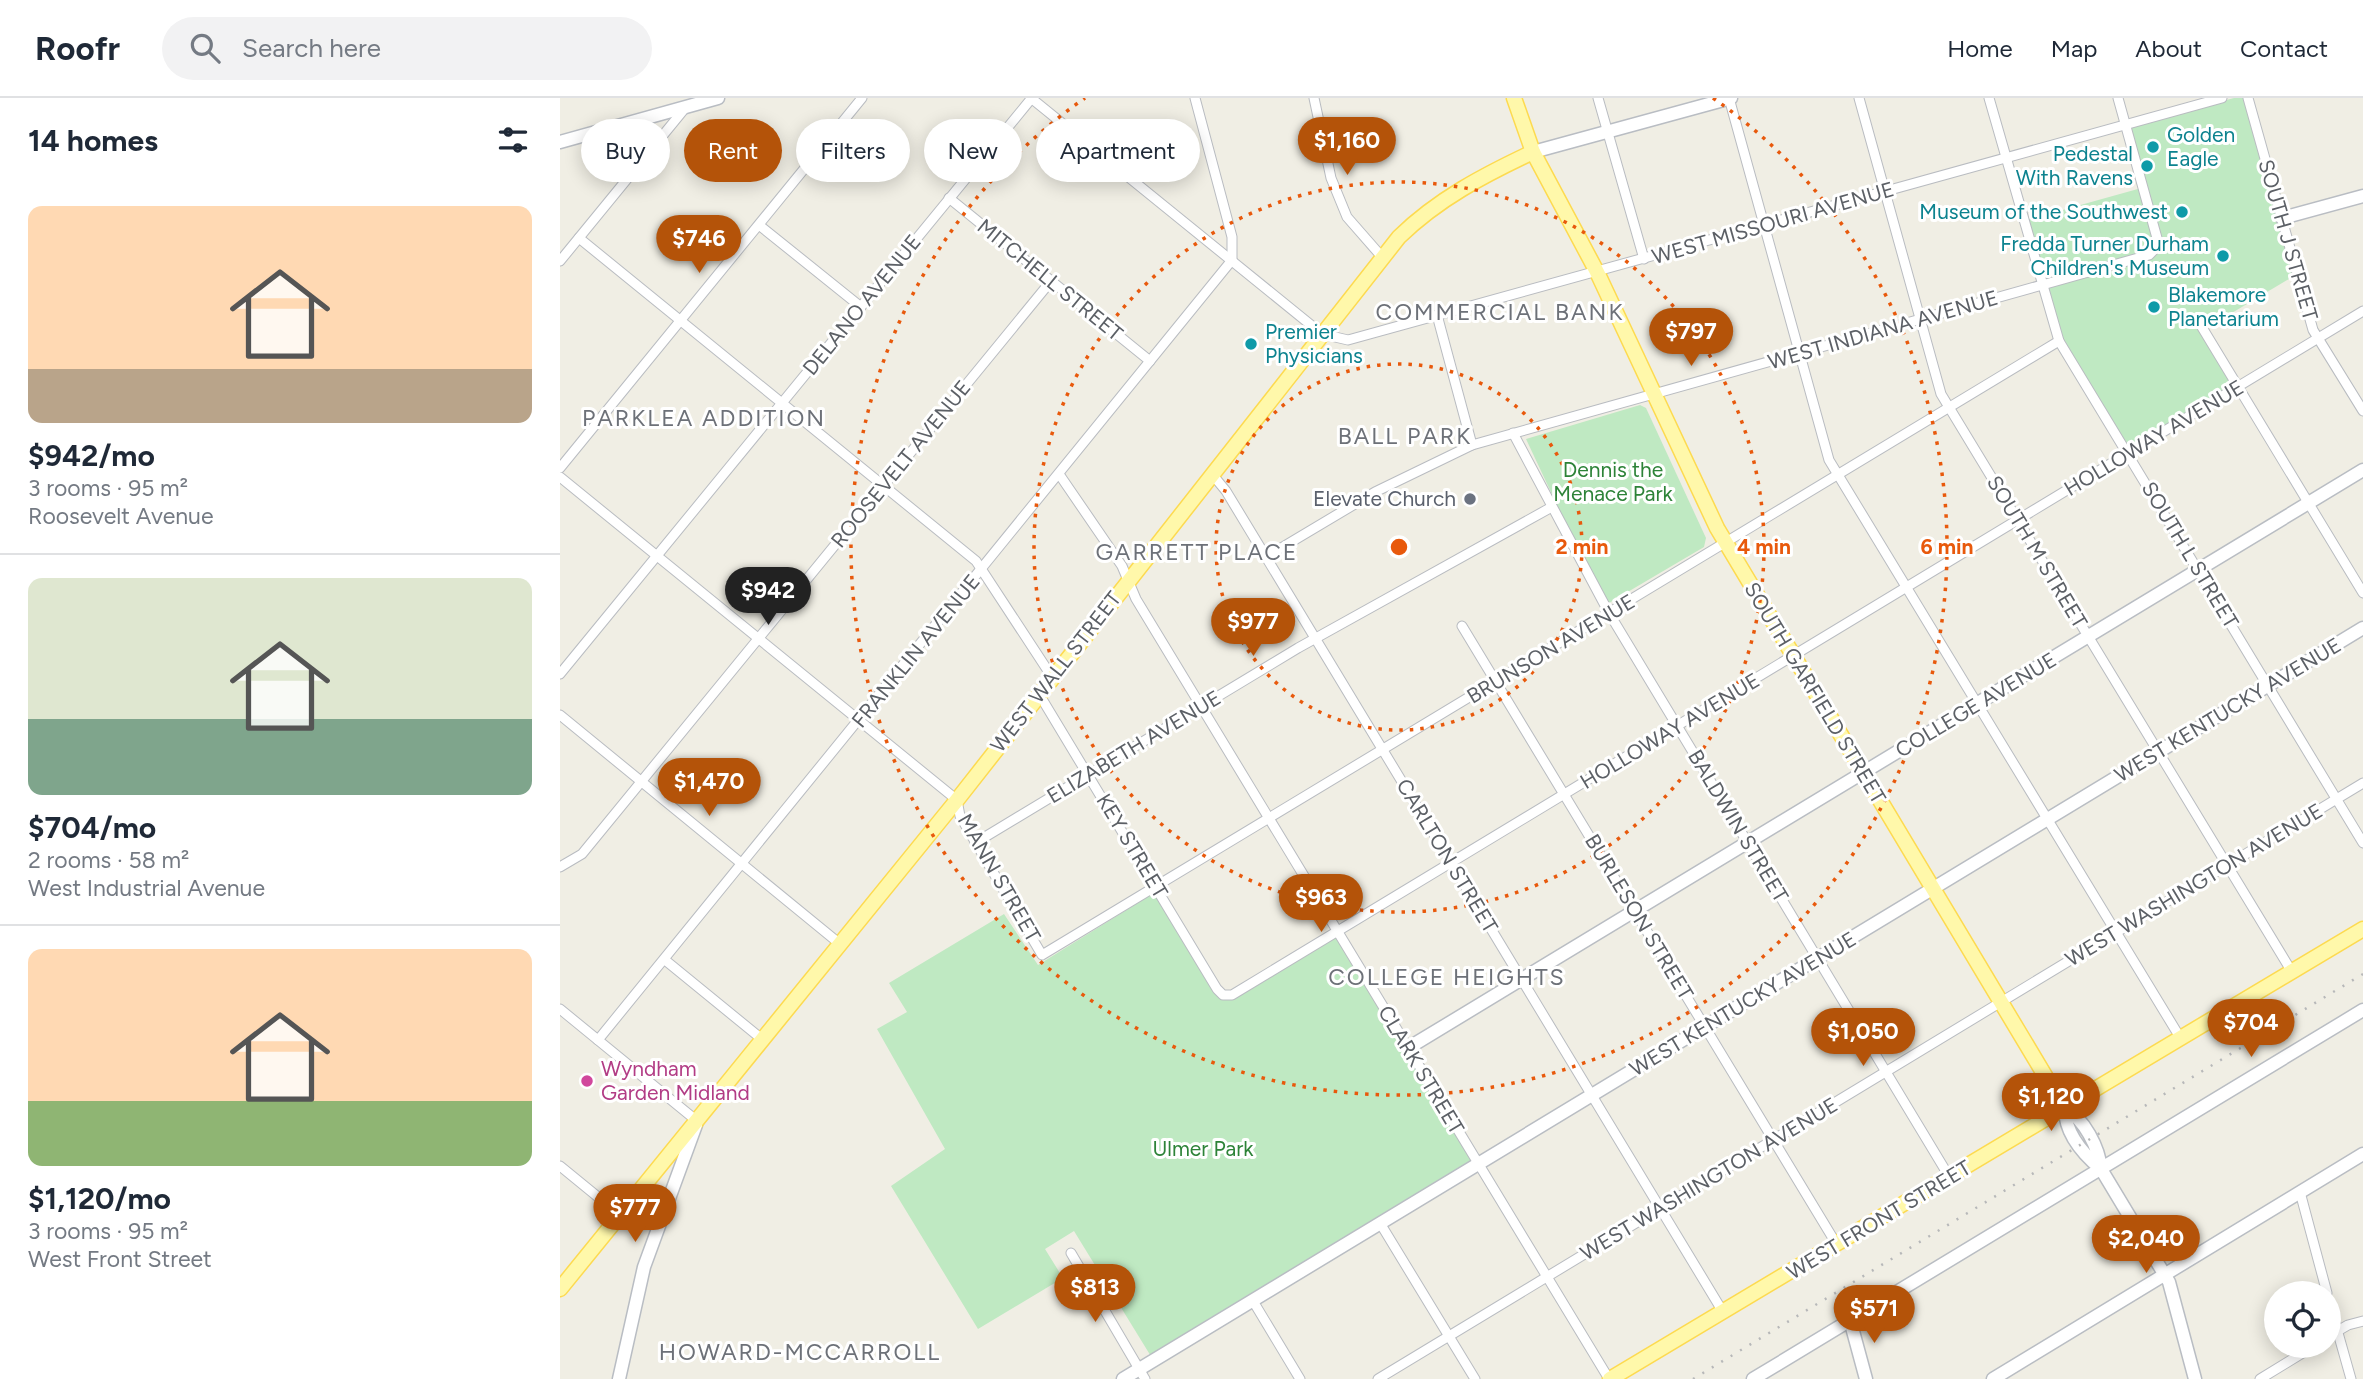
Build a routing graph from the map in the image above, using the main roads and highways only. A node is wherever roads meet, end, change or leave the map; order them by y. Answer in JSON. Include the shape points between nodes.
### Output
{"nodes":[{"id":1,"x":1514,"y":98,"type":"edge"},
{"id":2,"x":1533,"y":152,"type":"junction"},
{"id":3,"x":2363,"y":929,"type":"edge"},
{"id":4,"x":2065,"y":1109,"type":"junction"},
{"id":5,"x":560,"y":1289,"type":"edge"},
{"id":6,"x":1609,"y":1379,"type":"edge"}],
"edges":[{"from":1,"to":2,"type":"main road","name":"SOUTH GARFIELD STREET"},
{"from":2,"to":4,"type":"main road","name":"SOUTH GARFIELD STREET","via":[[1597,272],[1726,543]]},
{"from":2,"to":5,"type":"main road","name":"WEST WALL STREET","via":[[1480,177],[1426,211],[1382,257],[957,800]]},
{"from":3,"to":4,"type":"main road","name":"WEST FRONT STREET"},
{"from":4,"to":6,"type":"main road","name":"WEST FRONT STREET"}]}
